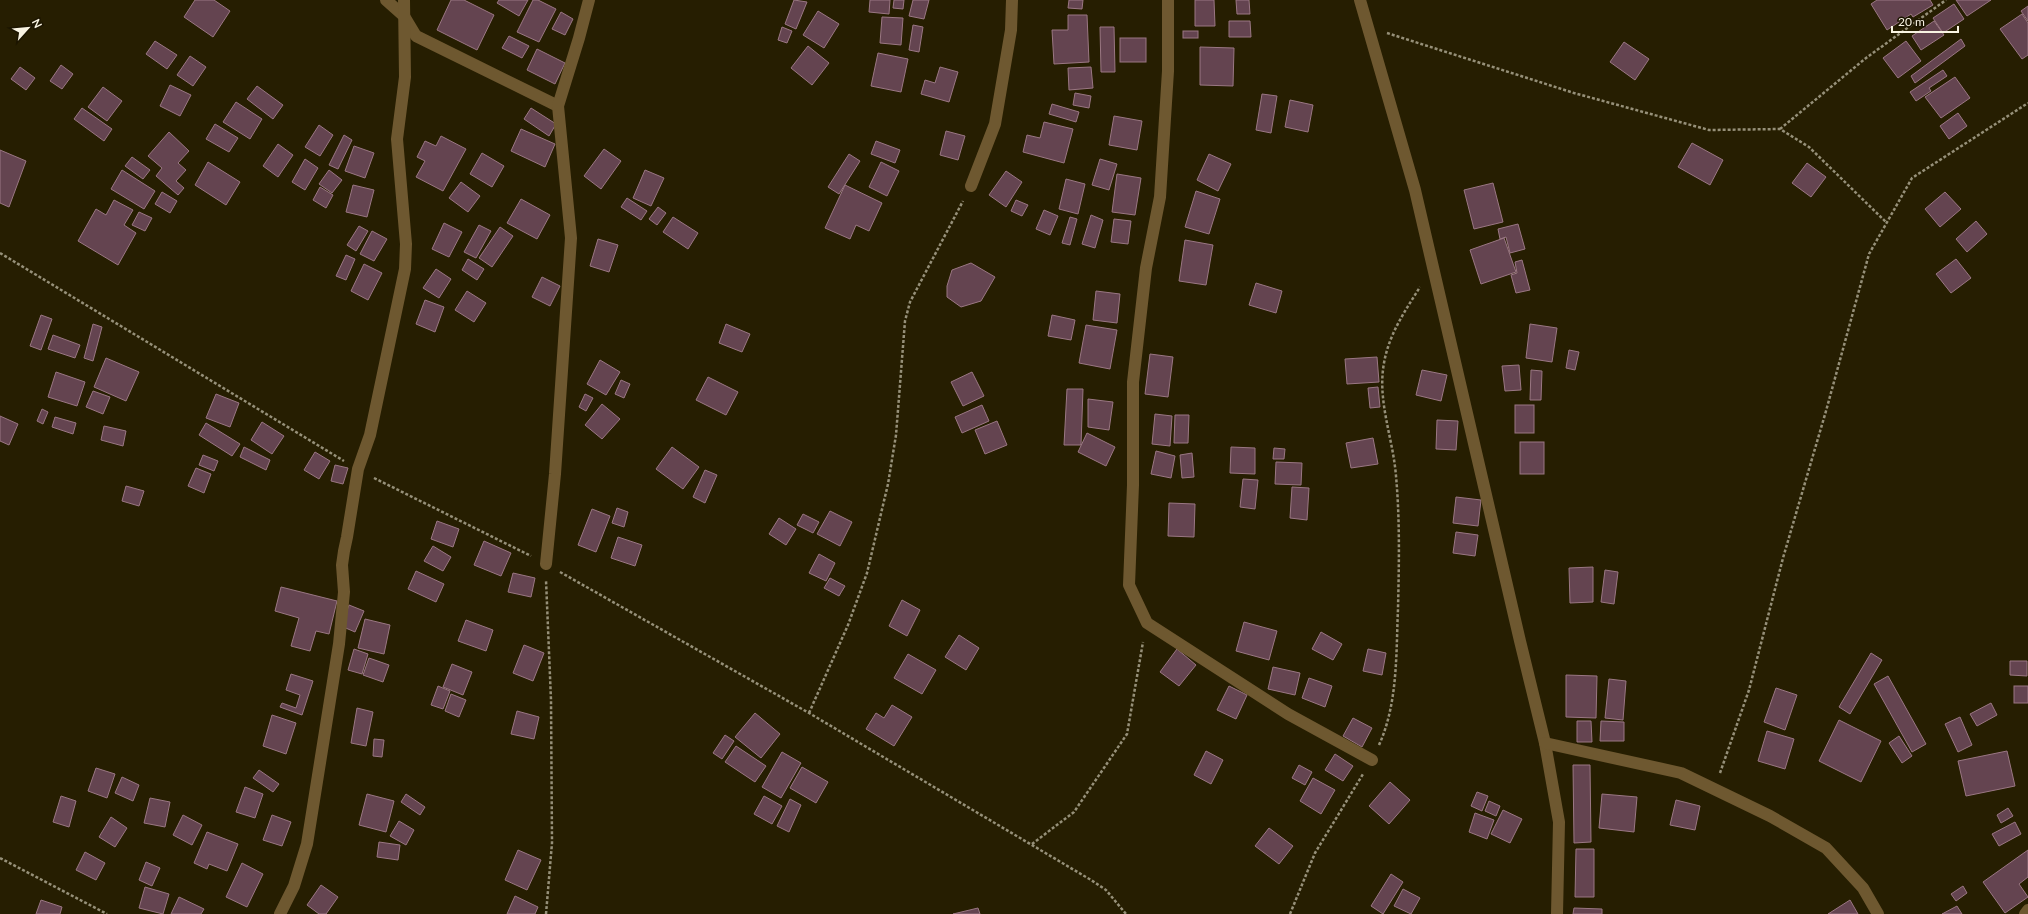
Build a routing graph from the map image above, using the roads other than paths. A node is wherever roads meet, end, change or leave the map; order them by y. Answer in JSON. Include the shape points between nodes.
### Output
{"nodes":[{"id":1,"x":386,"y":0,"type":"edge"},
{"id":2,"x":404,"y":0,"type":"edge"},
{"id":3,"x":589,"y":0,"type":"edge"},
{"id":4,"x":1012,"y":0,"type":"edge"},
{"id":5,"x":1168,"y":0,"type":"edge"},
{"id":6,"x":1360,"y":0,"type":"edge"},
{"id":7,"x":404,"y":16,"type":"junction"},
{"id":8,"x":558,"y":106,"type":"junction"},
{"id":9,"x":971,"y":186,"type":"road end"},
{"id":10,"x":546,"y":564,"type":"road end"},
{"id":11,"x":1546,"y":743,"type":"junction"},
{"id":12,"x":1372,"y":760,"type":"road end"},
{"id":13,"x":2028,"y":910,"type":"edge"},
{"id":14,"x":280,"y":914,"type":"edge"},
{"id":15,"x":1557,"y":914,"type":"edge"},
{"id":16,"x":1878,"y":914,"type":"edge"},
{"id":17,"x":2025,"y":914,"type":"edge"}],
"edges":[{"from":1,"to":7,"type":"street"},
{"from":2,"to":7,"type":"street"},
{"from":3,"to":8,"type":"street"},
{"from":4,"to":9,"type":"street","via":[[1011,30],[995,124]]},
{"from":5,"to":12,"type":"street","via":[[1168,71],[1160,197],[1146,268],[1133,382],[1133,485],[1129,585],[1147,623],[1288,714]]},
{"from":6,"to":11,"type":"street","via":[[1415,190]]},
{"from":7,"to":8,"type":"street","via":[[416,36]]},
{"from":7,"to":14,"type":"street","via":[[405,77],[397,139],[406,269],[370,435],[358,470],[343,558],[344,592],[339,644],[307,844],[294,886]]},
{"from":8,"to":10,"type":"street","via":[[571,238],[555,474]]},
{"from":11,"to":15,"type":"street","via":[[1559,822]]},
{"from":11,"to":16,"type":"street","via":[[1681,773],[1770,816],[1826,848],[1864,888]]},
{"from":13,"to":17,"type":"street"}]}
